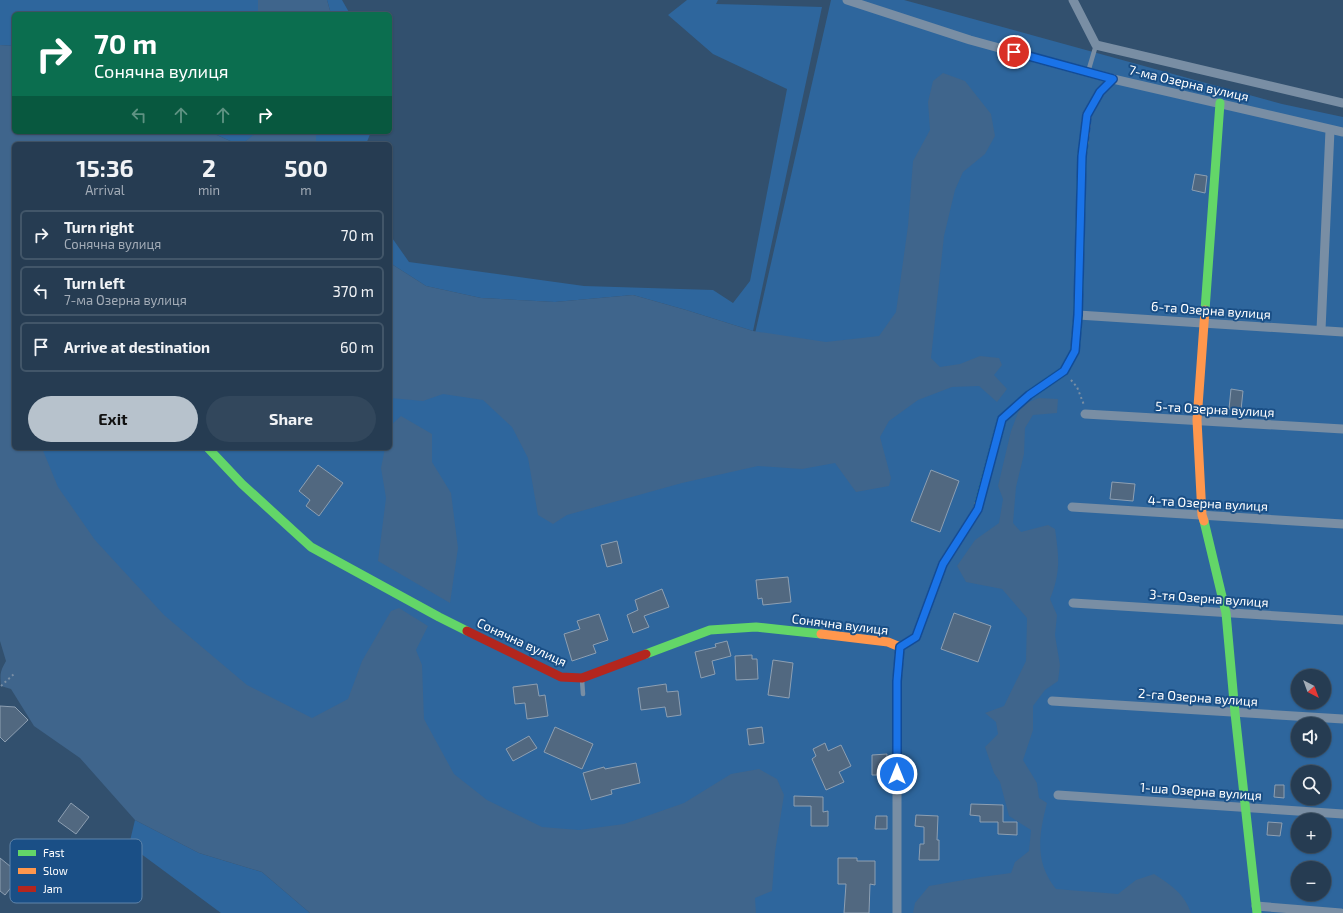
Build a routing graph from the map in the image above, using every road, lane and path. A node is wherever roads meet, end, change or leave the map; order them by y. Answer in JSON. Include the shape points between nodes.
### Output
{"nodes":[{"id":1,"x":847,"y":0,"type":"edge"},
{"id":2,"x":1073,"y":0,"type":"edge"},
{"id":3,"x":1096,"y":45,"type":"junction"},
{"id":4,"x":1088,"y":72,"type":"junction"},
{"id":5,"x":1113,"y":79,"type":"junction"},
{"id":6,"x":1220,"y":103,"type":"junction"},
{"id":7,"x":1343,"y":103,"type":"edge"},
{"id":8,"x":1330,"y":130,"type":"junction"},
{"id":9,"x":1343,"y":132,"type":"edge"},
{"id":10,"x":1078,"y":315,"type":"junction"},
{"id":11,"x":1204,"y":323,"type":"junction"},
{"id":12,"x":1321,"y":330,"type":"junction"},
{"id":13,"x":1343,"y":332,"type":"edge"},
{"id":14,"x":1064,"y":371,"type":"junction"},
{"id":15,"x":1085,"y":414,"type":"joint"},
{"id":16,"x":1197,"y":420,"type":"junction"},
{"id":17,"x":1343,"y":429,"type":"edge"},
{"id":18,"x":210,"y":450,"type":"edge"},
{"id":19,"x":1072,"y":507,"type":"dead end"},
{"id":20,"x":1202,"y":515,"type":"junction"},
{"id":21,"x":1343,"y":524,"type":"edge"},
{"id":22,"x":1072,"y":602,"type":"dead end"},
{"id":23,"x":1226,"y":613,"type":"junction"},
{"id":24,"x":1343,"y":620,"type":"edge"},
{"id":25,"x":900,"y":647,"type":"junction"},
{"id":26,"x":15,"y":673,"type":"dead end"},
{"id":27,"x":582,"y":678,"type":"junction"},
{"id":28,"x":1,"y":686,"type":"dead end"},
{"id":29,"x":583,"y":694,"type":"dead end"},
{"id":30,"x":1052,"y":701,"type":"dead end"},
{"id":31,"x":1235,"y":713,"type":"junction"},
{"id":32,"x":1343,"y":719,"type":"edge"},
{"id":33,"x":1058,"y":795,"type":"dead end"},
{"id":34,"x":1245,"y":807,"type":"junction"},
{"id":35,"x":1343,"y":814,"type":"edge"},
{"id":36,"x":1257,"y":910,"type":"edge"},
{"id":37,"x":896,"y":913,"type":"edge"},
{"id":38,"x":1341,"y":913,"type":"edge"}],
"edges":[{"from":1,"to":4,"type":"street","name":"7-ма Озерна вулиця","via":[[970,40]]},
{"from":2,"to":3,"type":"street"},
{"from":3,"to":4,"type":"lane"},
{"from":3,"to":7,"type":"street"},
{"from":4,"to":5,"type":"street","name":"7-ма Озерна вулиця"},
{"from":5,"to":6,"type":"street","name":"7-ма Озерна вулиця"},
{"from":5,"to":10,"type":"street","name":"Сонячна вулиця","via":[[1100,92],[1087,115],[1082,156]]},
{"from":6,"to":8,"type":"street","name":"7-ма Озерна вулиця"},
{"from":6,"to":11,"type":"street"},
{"from":8,"to":9,"type":"street","name":"7-ма Озерна вулиця"},
{"from":8,"to":12,"type":"street"},
{"from":10,"to":11,"type":"street","name":"6-та Озерна вулиця"},
{"from":10,"to":14,"type":"street","name":"Сонячна вулиця","via":[[1075,351]]},
{"from":11,"to":12,"type":"street","name":"6-та Озерна вулиця"},
{"from":11,"to":16,"type":"street"},
{"from":12,"to":13,"type":"street","name":"6-та Озерна вулиця"},
{"from":14,"to":15,"type":"path","via":[[1078,387]]},
{"from":14,"to":25,"type":"street","name":"Сонячна вулиця","via":[[1029,395],[1002,419],[978,509],[943,564],[916,637]]},
{"from":15,"to":16,"type":"street","name":"5-та Озерна вулиця"},
{"from":16,"to":17,"type":"street","name":"5-та Озерна вулиця"},
{"from":16,"to":20,"type":"street"},
{"from":18,"to":27,"type":"street","name":"Сонячна вулиця","via":[[242,484],[311,547],[440,617],[561,677]]},
{"from":19,"to":20,"type":"street","name":"4-та Озерна вулиця"},
{"from":20,"to":21,"type":"street","name":"4-та Озерна вулиця"},
{"from":20,"to":23,"type":"street"},
{"from":22,"to":23,"type":"street","name":"3-тя Озерна вулиця"},
{"from":23,"to":24,"type":"street","name":"3-тя Озерна вулиця"},
{"from":23,"to":31,"type":"street"},
{"from":25,"to":27,"type":"street","name":"Сонячна вулиця","via":[[888,642],[756,627],[710,630]]},
{"from":25,"to":37,"type":"street","name":"Сонячна вулиця","via":[[897,681]]},
{"from":26,"to":28,"type":"path"},
{"from":27,"to":29,"type":"lane"},
{"from":30,"to":31,"type":"street","name":"2-га Озерна вулиця"},
{"from":31,"to":32,"type":"street","name":"2-га Озерна вулиця"},
{"from":31,"to":34,"type":"street"},
{"from":33,"to":34,"type":"street","name":"1-ша Озерна вулиця"},
{"from":34,"to":35,"type":"street","name":"1-ша Озерна вулиця"},
{"from":34,"to":36,"type":"street"},
{"from":36,"to":38,"type":"street"}]}
